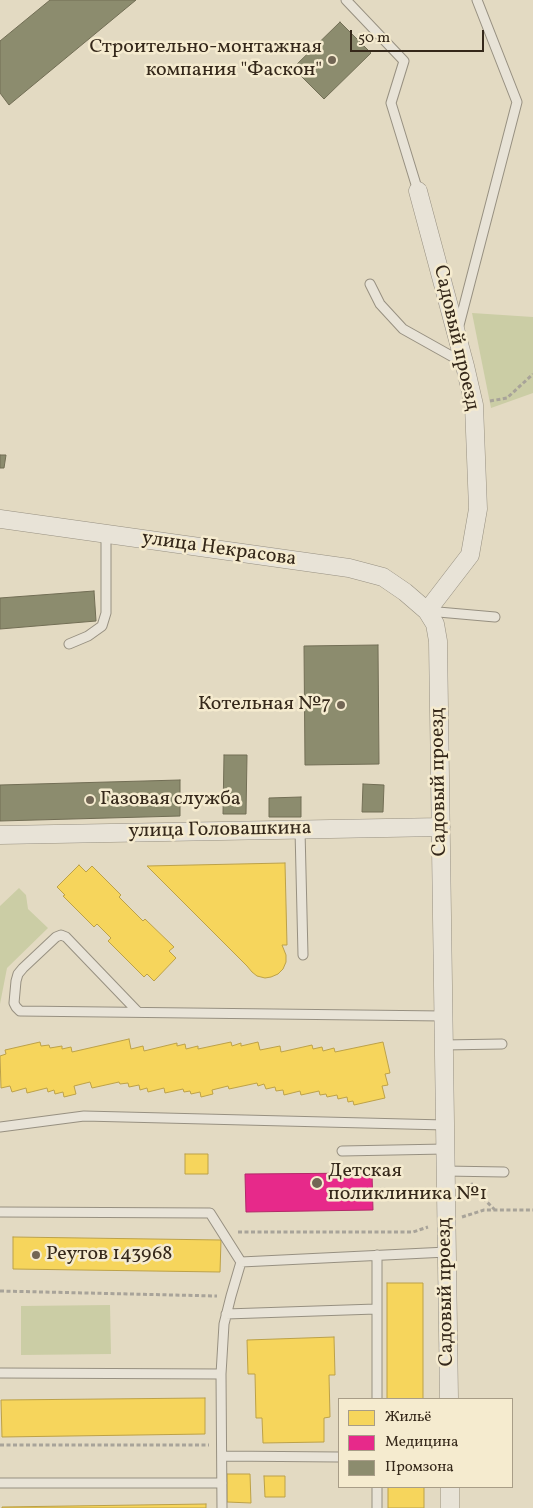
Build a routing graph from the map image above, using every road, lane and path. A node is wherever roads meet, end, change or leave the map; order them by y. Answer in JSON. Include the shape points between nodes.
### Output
{"nodes":[{"id":1,"x":346,"y":0,"type":"edge"},
{"id":2,"x":477,"y":0,"type":"edge"},
{"id":3,"x":418,"y":191,"type":"joint"},
{"id":4,"x":370,"y":284,"type":"dead end"},
{"id":5,"x":457,"y":335,"type":"junction"},
{"id":6,"x":466,"y":366,"type":"junction"},
{"id":7,"x":533,"y":374,"type":"edge"},
{"id":8,"x":474,"y":405,"type":"junction"},
{"id":9,"x":0,"y":520,"type":"edge"},
{"id":10,"x":106,"y":534,"type":"junction"},
{"id":11,"x":427,"y":611,"type":"junction"},
{"id":12,"x":495,"y":617,"type":"dead end"},
{"id":13,"x":69,"y":644,"type":"dead end"},
{"id":14,"x":441,"y":827,"type":"junction"},
{"id":15,"x":300,"y":830,"type":"junction"},
{"id":16,"x":0,"y":835,"type":"edge"},
{"id":17,"x":303,"y":955,"type":"dead end"},
{"id":18,"x":138,"y":1012,"type":"junction"},
{"id":19,"x":443,"y":1016,"type":"junction"},
{"id":20,"x":502,"y":1044,"type":"dead end"},
{"id":21,"x":444,"y":1045,"type":"junction"},
{"id":22,"x":445,"y":1125,"type":"junction"},
{"id":23,"x":0,"y":1128,"type":"edge"},
{"id":24,"x":445,"y":1149,"type":"junction"},
{"id":25,"x":342,"y":1151,"type":"dead end"},
{"id":26,"x":445,"y":1171,"type":"junction"},
{"id":27,"x":465,"y":1172,"type":"junction"},
{"id":28,"x":504,"y":1172,"type":"dead end"},
{"id":29,"x":495,"y":1210,"type":"junction"},
{"id":30,"x":533,"y":1210,"type":"edge"},
{"id":31,"x":0,"y":1212,"type":"edge"},
{"id":32,"x":459,"y":1218,"type":"dead end"},
{"id":33,"x":428,"y":1227,"type":"dead end"},
{"id":34,"x":232,"y":1232,"type":"dead end"},
{"id":35,"x":446,"y":1252,"type":"junction"},
{"id":36,"x":376,"y":1255,"type":"junction"},
{"id":37,"x":241,"y":1262,"type":"junction"},
{"id":38,"x":0,"y":1291,"type":"edge"},
{"id":39,"x":230,"y":1296,"type":"junction"},
{"id":40,"x":376,"y":1309,"type":"junction"},
{"id":41,"x":226,"y":1314,"type":"junction"},
{"id":42,"x":0,"y":1373,"type":"edge"},
{"id":43,"x":221,"y":1374,"type":"junction"},
{"id":44,"x":377,"y":1398,"type":"edge"},
{"id":45,"x":449,"y":1398,"type":"edge"},
{"id":46,"x":0,"y":1445,"type":"edge"},
{"id":47,"x":222,"y":1445,"type":"junction"},
{"id":48,"x":222,"y":1456,"type":"junction"},
{"id":49,"x":338,"y":1457,"type":"edge"},
{"id":50,"x":0,"y":1483,"type":"edge"},
{"id":51,"x":222,"y":1484,"type":"junction"},
{"id":52,"x":377,"y":1488,"type":"edge"},
{"id":53,"x":450,"y":1488,"type":"edge"},
{"id":54,"x":222,"y":1508,"type":"edge"},
{"id":55,"x":377,"y":1508,"type":"edge"},
{"id":56,"x":450,"y":1508,"type":"edge"}],
"edges":[{"from":1,"to":3,"type":"lane","via":[[404,61],[391,102]]},
{"from":2,"to":5,"type":"lane","via":[[517,102]]},
{"from":3,"to":5,"type":"street","name":"Садовый проезд"},
{"from":4,"to":6,"type":"lane","via":[[380,304],[403,329]]},
{"from":5,"to":6,"type":"street","name":"Садовый проезд"},
{"from":6,"to":8,"type":"street","name":"Садовый проезд"},
{"from":7,"to":8,"type":"path","via":[[506,398]]},
{"from":8,"to":11,"type":"street","name":"Садовый проезд","via":[[478,509],[470,554]]},
{"from":9,"to":10,"type":"street","name":"улица Некрасова"},
{"from":10,"to":11,"type":"street","name":"улица Некрасова","via":[[349,568],[383,577]]},
{"from":10,"to":13,"type":"lane","via":[[106,614],[102,626]]},
{"from":11,"to":12,"type":"lane"},
{"from":11,"to":14,"type":"street","name":"Садовый проезд","via":[[435,624],[438,641]]},
{"from":14,"to":15,"type":"street","name":"улица Головашкина","via":[[390,822]]},
{"from":14,"to":19,"type":"street","name":"Садовый проезд"},
{"from":15,"to":16,"type":"street","name":"улица Головашкина"},
{"from":15,"to":17,"type":"lane"},
{"from":18,"to":18,"type":"lane","via":[[20,1010],[14,1003],[16,981],[23,968],[61,935]]},
{"from":18,"to":19,"type":"lane"},
{"from":19,"to":21,"type":"street","name":"Садовый проезд"},
{"from":20,"to":21,"type":"lane"},
{"from":21,"to":22,"type":"street","name":"Садовый проезд"},
{"from":22,"to":23,"type":"lane","via":[[84,1116]]},
{"from":22,"to":24,"type":"street","name":"Садовый проезд"},
{"from":24,"to":25,"type":"lane"},
{"from":24,"to":26,"type":"street","name":"Садовый проезд"},
{"from":26,"to":27,"type":"lane"},
{"from":26,"to":35,"type":"street","name":"Садовый проезд"},
{"from":27,"to":28,"type":"lane"},
{"from":27,"to":29,"type":"path","via":[[474,1188]]},
{"from":29,"to":30,"type":"path"},
{"from":29,"to":32,"type":"path"},
{"from":31,"to":37,"type":"lane","via":[[210,1213]]},
{"from":33,"to":34,"type":"path","via":[[414,1232]]},
{"from":35,"to":36,"type":"lane"},
{"from":35,"to":45,"type":"street","name":"Садовый проезд"},
{"from":36,"to":37,"type":"lane"},
{"from":36,"to":40,"type":"lane"},
{"from":37,"to":39,"type":"lane"},
{"from":38,"to":39,"type":"path"},
{"from":39,"to":41,"type":"lane"},
{"from":40,"to":41,"type":"lane"},
{"from":40,"to":44,"type":"lane"},
{"from":41,"to":43,"type":"lane"},
{"from":42,"to":43,"type":"lane"},
{"from":43,"to":47,"type":"lane"},
{"from":46,"to":47,"type":"path"},
{"from":47,"to":48,"type":"lane"},
{"from":48,"to":49,"type":"lane"},
{"from":48,"to":51,"type":"lane"},
{"from":50,"to":51,"type":"lane"},
{"from":51,"to":54,"type":"lane"},
{"from":52,"to":55,"type":"lane"},
{"from":53,"to":56,"type":"street"}]}
